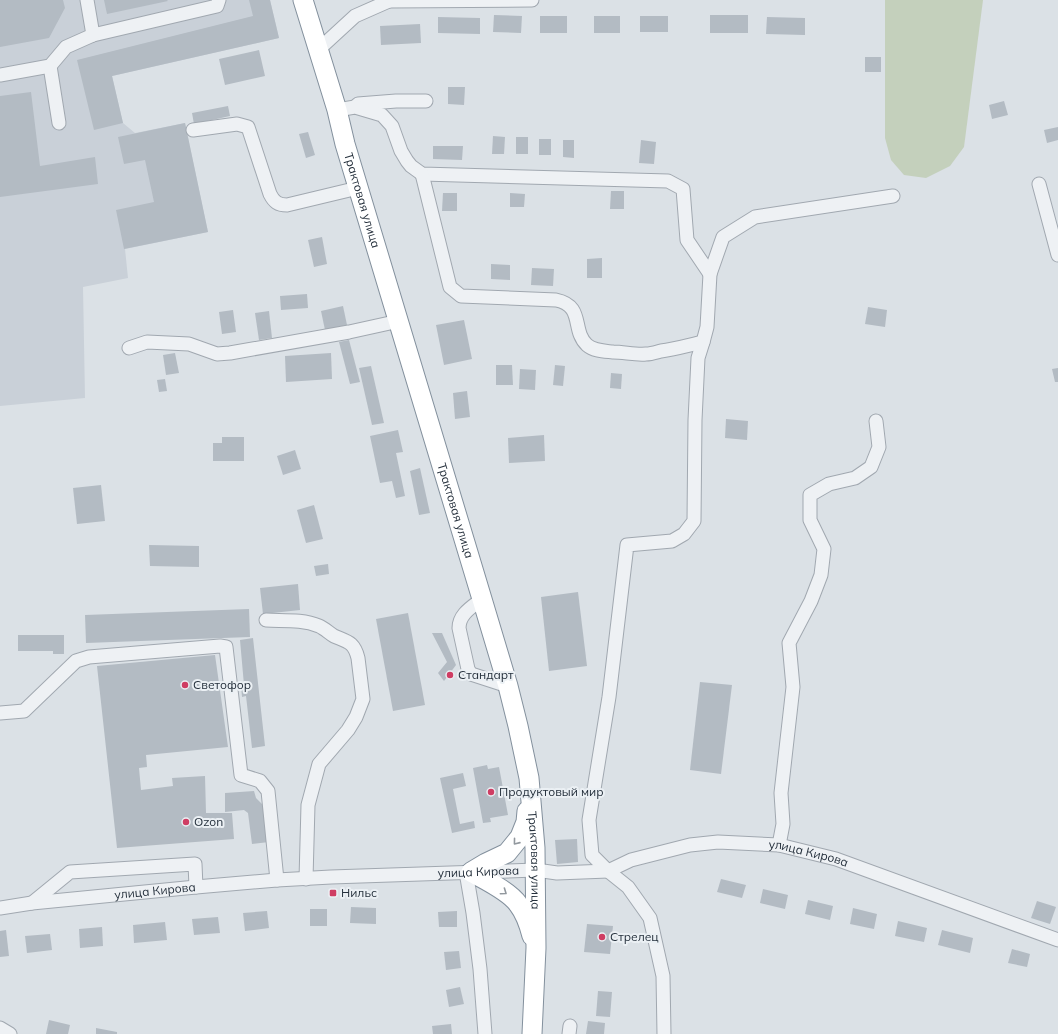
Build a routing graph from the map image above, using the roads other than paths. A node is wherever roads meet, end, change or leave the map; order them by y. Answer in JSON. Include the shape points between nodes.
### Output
{"nodes":[{"id":1,"x":87,"y":0,"type":"edge"},
{"id":2,"x":219,"y":0,"type":"edge"},
{"id":3,"x":303,"y":0,"type":"edge"},
{"id":4,"x":532,"y":0,"type":"edge"},
{"id":5,"x":388,"y":1,"type":"edge"},
{"id":6,"x":93,"y":35,"type":"junction"},
{"id":7,"x":318,"y":50,"type":"junction"},
{"id":8,"x":50,"y":66,"type":"junction"},
{"id":9,"x":0,"y":75,"type":"edge"},
{"id":10,"x":426,"y":101,"type":"dead end"},
{"id":11,"x":346,"y":108,"type":"junction"},
{"id":12,"x":59,"y":123,"type":"dead end"},
{"id":13,"x":193,"y":130,"type":"dead end"},
{"id":14,"x":422,"y":174,"type":"junction"},
{"id":15,"x":1039,"y":184,"type":"dead end"},
{"id":16,"x":358,"y":188,"type":"junction"},
{"id":17,"x":893,"y":196,"type":"dead end"},
{"id":18,"x":1058,"y":255,"type":"edge"},
{"id":19,"x":710,"y":274,"type":"junction"},
{"id":20,"x":399,"y":321,"type":"junction"},
{"id":21,"x":703,"y":342,"type":"junction"},
{"id":22,"x":129,"y":348,"type":"dead end"},
{"id":23,"x":876,"y":421,"type":"dead end"},
{"id":24,"x":482,"y":598,"type":"junction"},
{"id":25,"x":266,"y":620,"type":"dead end"},
{"id":26,"x":508,"y":686,"type":"junction"},
{"id":27,"x":0,"y":713,"type":"edge"},
{"id":28,"x":529,"y":778,"type":"junction"},
{"id":29,"x":779,"y":845,"type":"junction"},
{"id":30,"x":536,"y":870,"type":"junction"},
{"id":31,"x":608,"y":871,"type":"junction"},
{"id":32,"x":468,"y":872,"type":"junction"},
{"id":33,"x":306,"y":879,"type":"junction"},
{"id":34,"x":277,"y":880,"type":"junction"},
{"id":35,"x":196,"y":887,"type":"junction"},
{"id":36,"x":32,"y":903,"type":"junction"},
{"id":37,"x":0,"y":908,"type":"edge"},
{"id":38,"x":1058,"y":940,"type":"edge"},
{"id":39,"x":536,"y":948,"type":"junction"},
{"id":40,"x":0,"y":1028,"type":"edge"},
{"id":41,"x":10,"y":1034,"type":"edge"},
{"id":42,"x":485,"y":1034,"type":"edge"},
{"id":43,"x":532,"y":1034,"type":"edge"},
{"id":44,"x":664,"y":1034,"type":"edge"}],
"edges":[{"from":1,"to":6,"type":"street"},
{"from":2,"to":6,"type":"street","via":[[217,6]]},
{"from":3,"to":7,"type":"highway","name":"Трактовая улица"},
{"from":4,"to":5,"type":"street"},
{"from":5,"to":7,"type":"street","via":[[355,16]]},
{"from":6,"to":8,"type":"street","via":[[66,47]]},
{"from":7,"to":11,"type":"highway","name":"Трактовая улица"},
{"from":8,"to":9,"type":"street"},
{"from":8,"to":12,"type":"street"},
{"from":10,"to":11,"type":"street","via":[[358,104]]},
{"from":11,"to":14,"type":"street","via":[[382,115],[392,126],[407,161]]},
{"from":11,"to":16,"type":"highway","name":"Трактовая улица","via":[[345,144]]},
{"from":13,"to":16,"type":"street","via":[[237,124],[248,126],[270,194],[274,201],[281,205]]},
{"from":14,"to":19,"type":"street","via":[[668,181],[683,189],[687,240]]},
{"from":14,"to":21,"type":"street","via":[[450,287],[461,296],[564,302],[574,311],[581,337],[586,344],[600,351],[646,354]]},
{"from":15,"to":18,"type":"street"},
{"from":16,"to":20,"type":"highway","name":"Трактовая улица"},
{"from":17,"to":19,"type":"street","via":[[755,217],[724,237]]},
{"from":19,"to":21,"type":"street","via":[[707,327]]},
{"from":20,"to":22,"type":"street","via":[[230,353],[218,354],[189,344],[147,342]]},
{"from":20,"to":24,"type":"highway","name":"Трактовая улица"},
{"from":21,"to":31,"type":"street","via":[[698,358],[694,521],[684,534],[672,541],[627,545],[609,697],[589,820],[592,855]]},
{"from":23,"to":29,"type":"street","via":[[879,447],[871,467],[855,478],[829,484],[810,495],[810,520],[824,550],[821,575],[811,601],[789,643],[793,687],[781,793],[783,824]]},
{"from":24,"to":26,"type":"highway","name":"Трактовая улица"},
{"from":24,"to":26,"type":"street","via":[[465,612],[459,622],[458,628],[468,669],[471,674]]},
{"from":25,"to":33,"type":"street","via":[[307,622],[320,626],[352,644],[358,658],[363,699],[348,730],[320,764],[308,805]]},
{"from":26,"to":28,"type":"highway","name":"Трактовая улица"},
{"from":27,"to":34,"type":"street","via":[[24,711],[76,661],[89,657],[226,647],[241,775],[260,781],[268,792]]},
{"from":28,"to":30,"type":"highway","name":"Трактовая улица"},
{"from":28,"to":32,"type":"highway","one_way":true,"via":[[526,822],[520,837],[507,853]]},
{"from":29,"to":31,"type":"street","name":"улица Кирова","via":[[718,842],[690,845],[631,860]]},
{"from":29,"to":38,"type":"street","name":"улица Кирова","via":[[836,859]]},
{"from":30,"to":31,"type":"street","name":"улица Кирова","via":[[557,873]]},
{"from":30,"to":32,"type":"street","name":"улица Кирова"},
{"from":30,"to":39,"type":"highway","name":"Трактовая улица"},
{"from":31,"to":44,"type":"street","via":[[628,887],[650,918],[662,976]]},
{"from":32,"to":33,"type":"street","name":"улица Кирова"},
{"from":32,"to":39,"type":"highway","one_way":true,"via":[[504,891],[518,903],[527,920]]},
{"from":32,"to":42,"type":"street"},
{"from":33,"to":34,"type":"street","name":"улица Кирова"},
{"from":34,"to":35,"type":"street","name":"улица Кирова"},
{"from":35,"to":36,"type":"street","name":"улица Кирова"},
{"from":35,"to":36,"type":"street","via":[[195,864],[70,872]]},
{"from":36,"to":37,"type":"street","name":"улица Кирова"},
{"from":39,"to":43,"type":"highway","name":"Трактовая улица"},
{"from":40,"to":41,"type":"street"}]}
